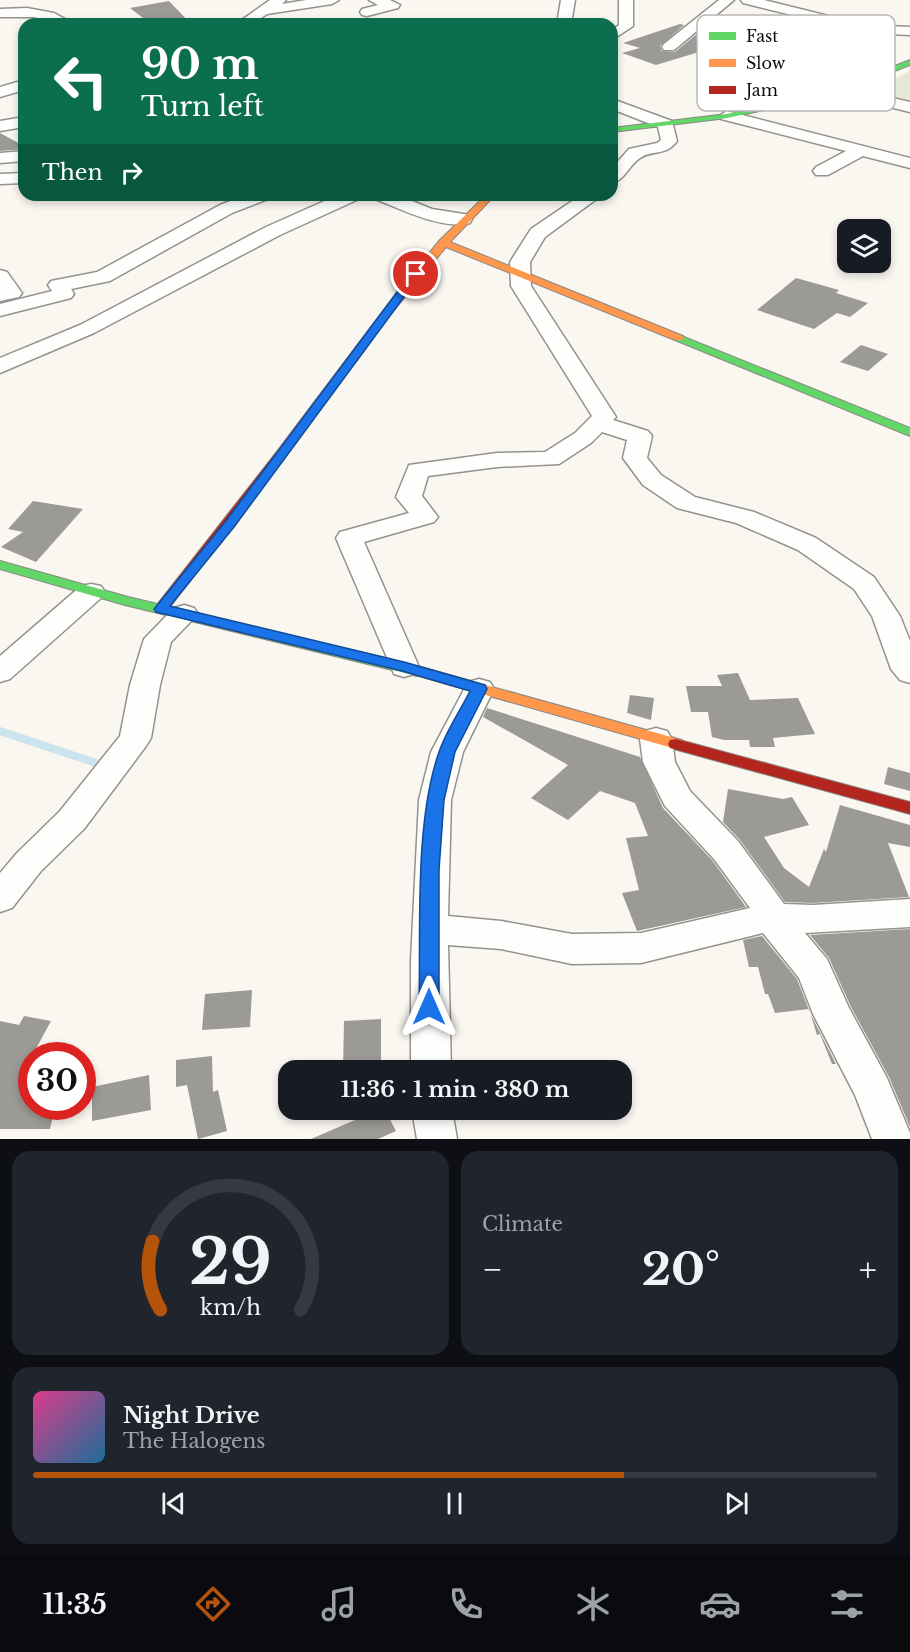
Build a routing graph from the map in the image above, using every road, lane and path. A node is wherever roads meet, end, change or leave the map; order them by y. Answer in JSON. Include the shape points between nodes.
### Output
{"nodes":[{"id":1,"x":280,"y":0,"type":"edge"},
{"id":2,"x":332,"y":0,"type":"edge"},
{"id":3,"x":376,"y":0,"type":"edge"},
{"id":4,"x":568,"y":0,"type":"edge"},
{"id":5,"x":626,"y":0,"type":"edge"},
{"id":6,"x":728,"y":0,"type":"edge"},
{"id":7,"x":752,"y":0,"type":"edge"},
{"id":8,"x":795,"y":5,"type":"edge"},
{"id":9,"x":266,"y":10,"type":"junction"},
{"id":10,"x":367,"y":12,"type":"dead end"},
{"id":11,"x":0,"y":13,"type":"edge"},
{"id":12,"x":709,"y":15,"type":"edge"},
{"id":13,"x":814,"y":15,"type":"edge"},
{"id":14,"x":56,"y":18,"type":"edge"},
{"id":15,"x":253,"y":18,"type":"edge"},
{"id":16,"x":565,"y":18,"type":"edge"},
{"id":17,"x":697,"y":25,"type":"edge"},
{"id":18,"x":895,"y":30,"type":"edge"},
{"id":19,"x":910,"y":31,"type":"edge"},
{"id":20,"x":618,"y":32,"type":"edge"},
{"id":21,"x":669,"y":47,"type":"dead end"},
{"id":22,"x":910,"y":62,"type":"edge"},
{"id":23,"x":895,"y":68,"type":"edge"},
{"id":24,"x":18,"y":87,"type":"edge"},
{"id":25,"x":0,"y":92,"type":"edge"},
{"id":26,"x":895,"y":104,"type":"edge"},
{"id":27,"x":618,"y":106,"type":"edge"},
{"id":28,"x":910,"y":107,"type":"edge"},
{"id":29,"x":750,"y":111,"type":"edge"},
{"id":30,"x":727,"y":116,"type":"junction"},
{"id":31,"x":18,"y":123,"type":"edge"},
{"id":32,"x":666,"y":124,"type":"junction"},
{"id":33,"x":0,"y":126,"type":"edge"},
{"id":34,"x":618,"y":129,"type":"edge"},
{"id":35,"x":861,"y":150,"type":"junction"},
{"id":36,"x":18,"y":156,"type":"edge"},
{"id":37,"x":0,"y":158,"type":"edge"},
{"id":38,"x":910,"y":163,"type":"edge"},
{"id":39,"x":618,"y":171,"type":"edge"},
{"id":40,"x":822,"y":171,"type":"dead end"},
{"id":41,"x":18,"y":178,"type":"edge"},
{"id":42,"x":0,"y":179,"type":"edge"},
{"id":43,"x":247,"y":201,"type":"edge"},
{"id":44,"x":340,"y":201,"type":"edge"},
{"id":45,"x":396,"y":201,"type":"edge"},
{"id":46,"x":484,"y":201,"type":"edge"},
{"id":47,"x":584,"y":201,"type":"edge"},
{"id":48,"x":463,"y":219,"type":"junction"},
{"id":49,"x":443,"y":242,"type":"junction"},
{"id":50,"x":521,"y":274,"type":"junction"},
{"id":51,"x":0,"y":276,"type":"edge"},
{"id":52,"x":0,"y":295,"type":"edge"},
{"id":53,"x":0,"y":310,"type":"edge"},
{"id":54,"x":32,"y":314,"type":"dead end"},
{"id":55,"x":0,"y":324,"type":"edge"},
{"id":56,"x":0,"y":366,"type":"edge"},
{"id":57,"x":598,"y":423,"type":"junction"},
{"id":58,"x":910,"y":432,"type":"edge"},
{"id":59,"x":0,"y":565,"type":"edge"},
{"id":60,"x":91,"y":592,"type":"junction"},
{"id":61,"x":172,"y":612,"type":"junction"},
{"id":62,"x":404,"y":667,"type":"junction"},
{"id":63,"x":0,"y":672,"type":"edge"},
{"id":64,"x":910,"y":673,"type":"edge"},
{"id":65,"x":479,"y":689,"type":"junction"},
{"id":66,"x":656,"y":739,"type":"junction"},
{"id":67,"x":910,"y":808,"type":"edge"},
{"id":68,"x":0,"y":898,"type":"edge"},
{"id":69,"x":910,"y":913,"type":"edge"},
{"id":70,"x":771,"y":917,"type":"junction"},
{"id":71,"x":430,"y":928,"type":"junction"},
{"id":72,"x":430,"y":1060,"type":"edge"},
{"id":73,"x":434,"y":1120,"type":"edge"},
{"id":74,"x":437,"y":1139,"type":"edge"},
{"id":75,"x":892,"y":1139,"type":"edge"}],
"edges":[{"from":1,"to":9,"type":"street"},
{"from":2,"to":9,"type":"street"},
{"from":3,"to":10,"type":"street","via":[[393,5]]},
{"from":4,"to":16,"type":"street"},
{"from":5,"to":20,"type":"street","via":[[626,26]]},
{"from":6,"to":12,"type":"street"},
{"from":7,"to":8,"type":"street"},
{"from":8,"to":13,"type":"street"},
{"from":9,"to":15,"type":"street"},
{"from":11,"to":14,"type":"street","via":[[36,11]]},
{"from":17,"to":21,"type":"street"},
{"from":18,"to":19,"type":"street"},
{"from":22,"to":23,"type":"main road"},
{"from":24,"to":25,"type":"street"},
{"from":26,"to":28,"type":"street"},
{"from":27,"to":32,"type":"street"},
{"from":29,"to":30,"type":"main road"},
{"from":30,"to":32,"type":"main road"},
{"from":30,"to":35,"type":"street"},
{"from":31,"to":33,"type":"street"},
{"from":32,"to":34,"type":"main road"},
{"from":32,"to":39,"type":"street","via":[[669,141],[663,147],[635,153]]},
{"from":35,"to":38,"type":"street"},
{"from":35,"to":40,"type":"street"},
{"from":36,"to":37,"type":"street"},
{"from":41,"to":42,"type":"street"},
{"from":43,"to":53,"type":"street","via":[[103,277],[58,285],[64,294]]},
{"from":44,"to":56,"type":"street","via":[[273,231],[87,329]]},
{"from":45,"to":48,"type":"street","via":[[428,214]]},
{"from":46,"to":48,"type":"main road"},
{"from":47,"to":50,"type":"street","via":[[538,233],[520,262]]},
{"from":48,"to":49,"type":"main road"},
{"from":49,"to":50,"type":"main road"},
{"from":49,"to":61,"type":"main road","via":[[229,525]]},
{"from":50,"to":57,"type":"street","via":[[521,286],[604,417]]},
{"from":50,"to":58,"type":"main road"},
{"from":51,"to":52,"type":"street","via":[[12,293]]},
{"from":54,"to":55,"type":"street"},
{"from":57,"to":62,"type":"street","via":[[550,459],[497,460],[418,470],[409,497],[425,517],[349,538]]},
{"from":57,"to":64,"type":"street","via":[[640,436],[635,458],[652,480],[686,503],[745,517],[807,544],[864,583],[886,616]]},
{"from":59,"to":60,"type":"main road"},
{"from":60,"to":61,"type":"main road"},
{"from":60,"to":63,"type":"street"},
{"from":61,"to":62,"type":"main road"},
{"from":61,"to":68,"type":"street","via":[[158,639],[135,738],[72,820],[29,862]]},
{"from":62,"to":65,"type":"main road"},
{"from":65,"to":66,"type":"main road"},
{"from":65,"to":71,"type":"street","via":[[447,752],[435,800]]},
{"from":66,"to":67,"type":"main road"},
{"from":66,"to":70,"type":"street","via":[[659,762],[677,798],[726,850],[767,905]]},
{"from":69,"to":70,"type":"street","via":[[823,919]]},
{"from":70,"to":71,"type":"street","via":[[641,948],[572,949],[501,935]]},
{"from":70,"to":75,"type":"street","via":[[813,970],[873,1090]]},
{"from":71,"to":72,"type":"street"},
{"from":73,"to":74,"type":"street"}]}
